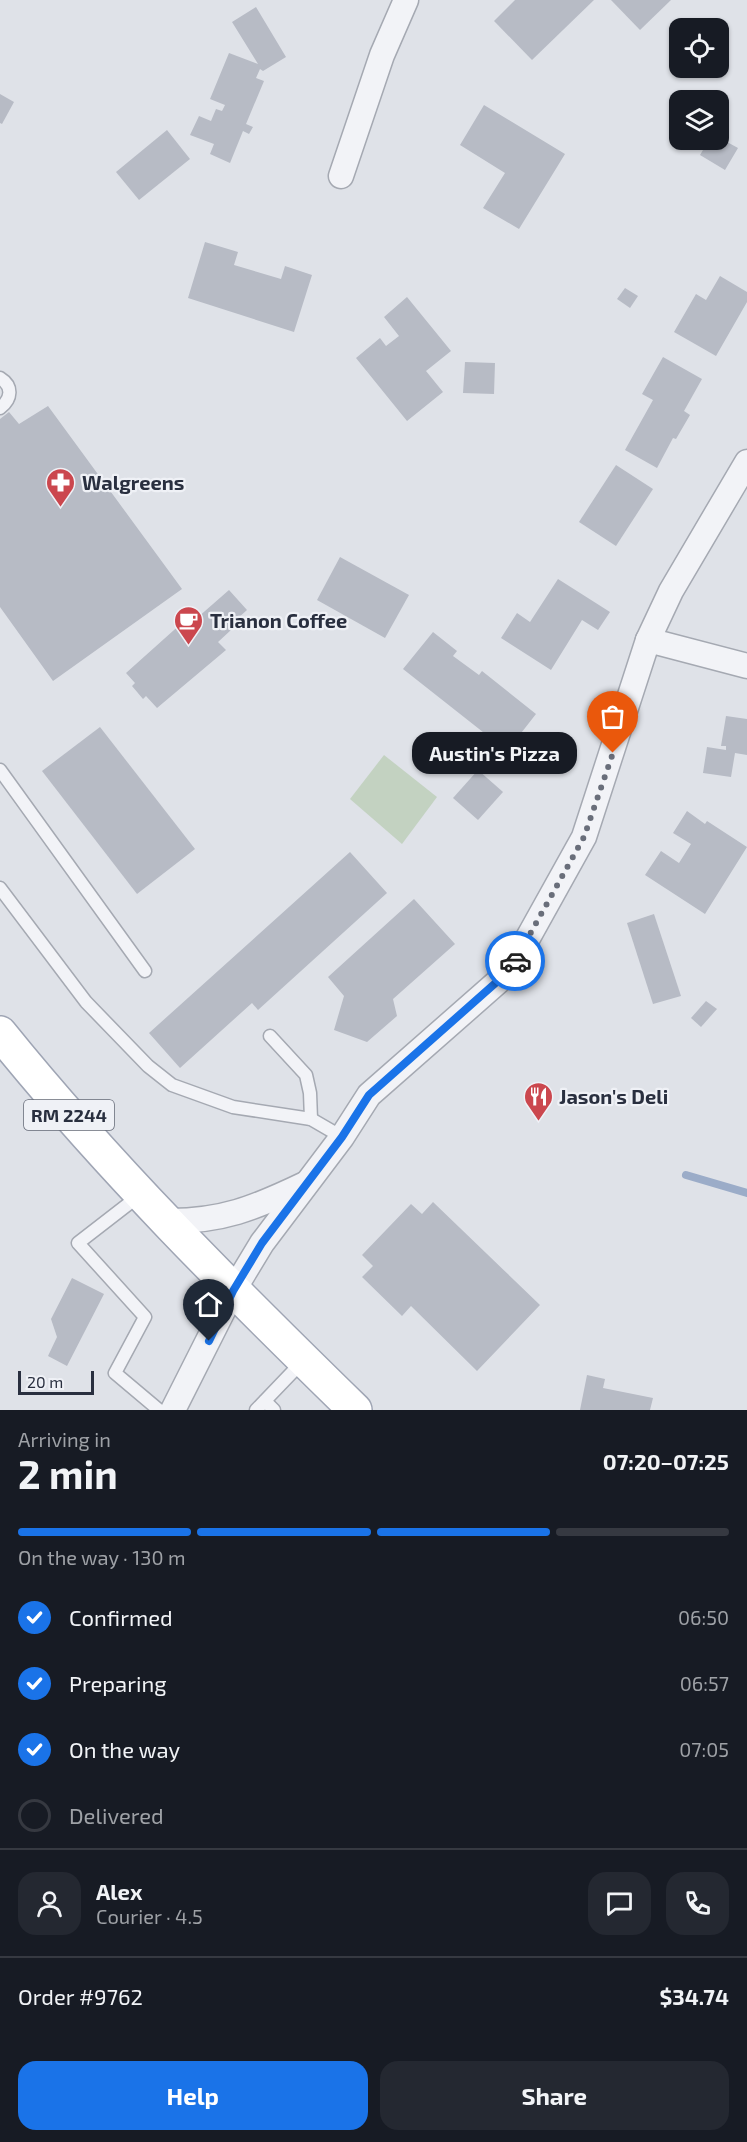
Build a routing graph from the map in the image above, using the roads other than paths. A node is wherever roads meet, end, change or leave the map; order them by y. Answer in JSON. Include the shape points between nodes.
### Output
{"nodes":[{"id":1,"x":406,"y":0,"type":"edge"},
{"id":2,"x":341,"y":176,"type":"dead end"},
{"id":3,"x":0,"y":378,"type":"edge"},
{"id":4,"x":0,"y":408,"type":"edge"},
{"id":5,"x":747,"y":462,"type":"edge"},
{"id":6,"x":648,"y":640,"type":"junction"},
{"id":7,"x":747,"y":666,"type":"edge"},
{"id":8,"x":0,"y":770,"type":"edge"},
{"id":9,"x":0,"y":888,"type":"edge"},
{"id":10,"x":145,"y":972,"type":"dead end"},
{"id":11,"x":0,"y":1033,"type":"edge"},
{"id":12,"x":270,"y":1036,"type":"dead end"},
{"id":13,"x":311,"y":1119,"type":"junction"},
{"id":14,"x":342,"y":1137,"type":"junction"},
{"id":15,"x":307,"y":1184,"type":"junction"},
{"id":16,"x":141,"y":1194,"type":"junction"},
{"id":17,"x":165,"y":1221,"type":"junction"},
{"id":18,"x":233,"y":1291,"type":"junction"},
{"id":19,"x":304,"y":1360,"type":"junction"},
{"id":20,"x":265,"y":1407,"type":"edge"},
{"id":21,"x":159,"y":1410,"type":"edge"},
{"id":22,"x":173,"y":1410,"type":"edge"},
{"id":23,"x":355,"y":1410,"type":"edge"}],
"edges":[{"from":1,"to":2,"type":"street","via":[[382,55]]},
{"from":3,"to":4,"type":"lane","via":[[8,383],[11,393]]},
{"from":5,"to":6,"type":"street","via":[[670,591]]},
{"from":6,"to":7,"type":"street"},
{"from":6,"to":14,"type":"street","via":[[584,837],[508,972],[369,1095]]},
{"from":8,"to":10,"type":"lane"},
{"from":9,"to":13,"type":"lane","via":[[86,1002],[172,1086],[233,1107]]},
{"from":11,"to":16,"type":"main road","number":"RM 2244"},
{"from":12,"to":13,"type":"lane","via":[[306,1074]]},
{"from":13,"to":14,"type":"lane"},
{"from":14,"to":15,"type":"street"},
{"from":15,"to":17,"type":"street","via":[[245,1211]]},
{"from":15,"to":18,"type":"street","via":[[262,1243]]},
{"from":16,"to":17,"type":"main road","number":"RM 2244"},
{"from":16,"to":21,"type":"lane","via":[[78,1243],[145,1317],[115,1373]]},
{"from":17,"to":18,"type":"main road","number":"RM 2244"},
{"from":18,"to":19,"type":"main road","number":"RM 2244"},
{"from":18,"to":22,"type":"street"},
{"from":19,"to":20,"type":"lane"},
{"from":19,"to":23,"type":"main road","number":"RM 2244"}]}
